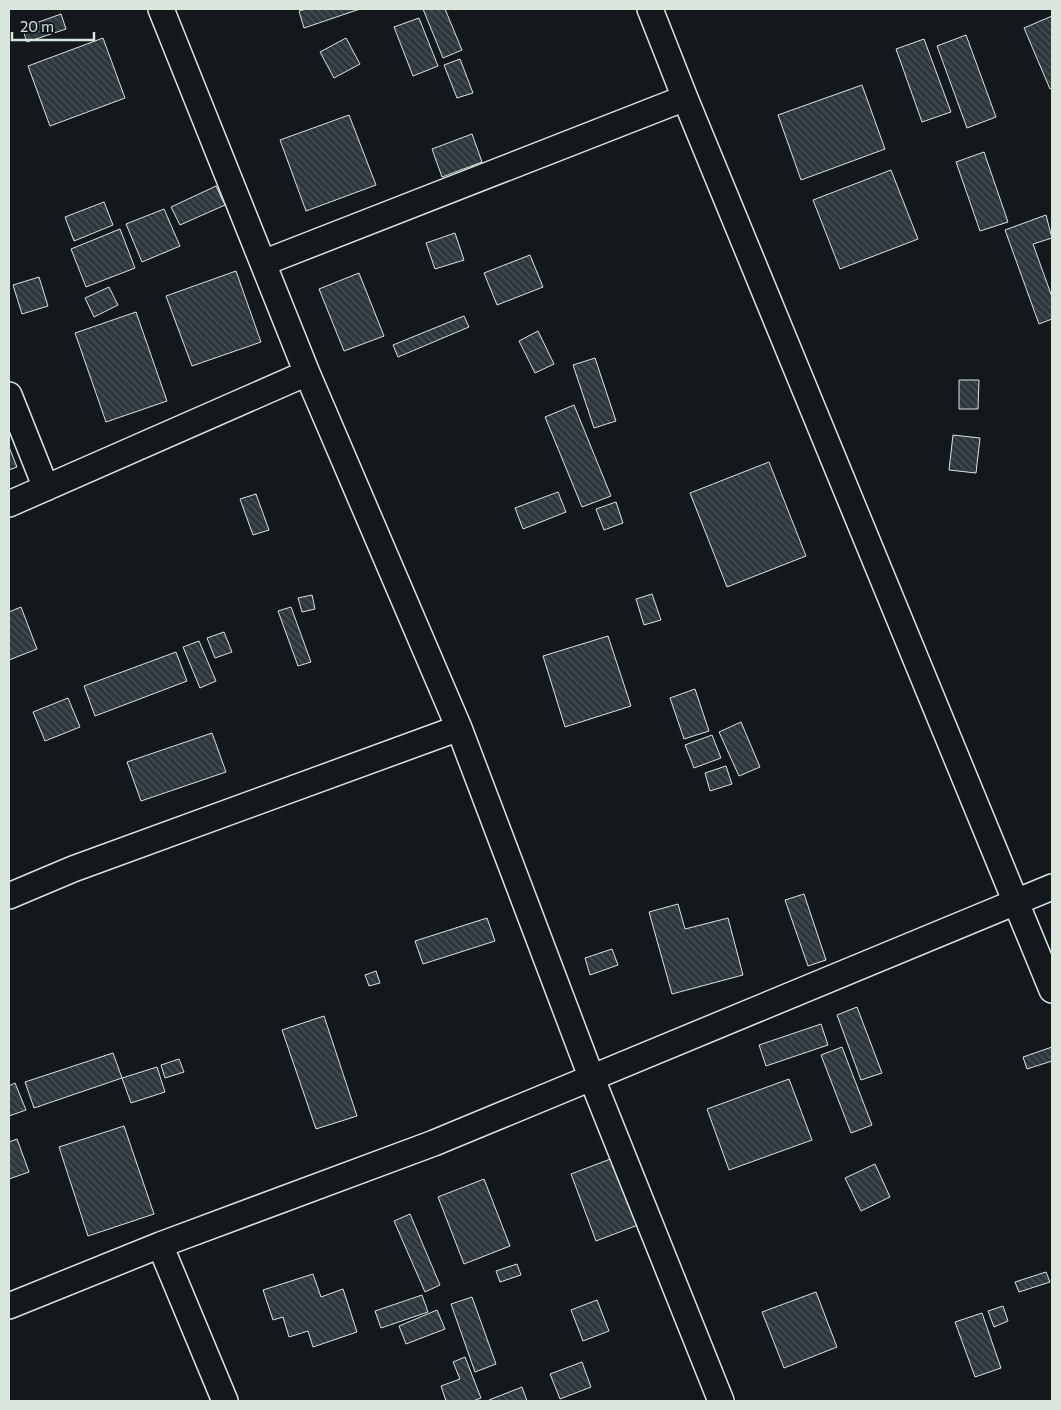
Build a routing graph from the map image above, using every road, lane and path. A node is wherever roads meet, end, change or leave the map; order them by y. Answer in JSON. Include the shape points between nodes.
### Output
{"nodes":[{"id":1,"x":160,"y":9,"type":"edge"},
{"id":2,"x":650,"y":9,"type":"edge"},
{"id":3,"x":685,"y":98,"type":"junction"},
{"id":4,"x":263,"y":263,"type":"junction"},
{"id":5,"x":307,"y":374,"type":"junction"},
{"id":6,"x":9,"y":395,"type":"edge"},
{"id":7,"x":46,"y":488,"type":"junction"},
{"id":8,"x":9,"y":504,"type":"edge"},
{"id":9,"x":459,"y":728,"type":"junction"},
{"id":10,"x":1052,"y":887,"type":"edge"},
{"id":11,"x":9,"y":896,"type":"edge"},
{"id":12,"x":1016,"y":902,"type":"junction"},
{"id":13,"x":1052,"y":990,"type":"edge"},
{"id":14,"x":592,"y":1079,"type":"junction"},
{"id":15,"x":160,"y":1245,"type":"junction"},
{"id":16,"x":9,"y":1306,"type":"edge"},
{"id":17,"x":225,"y":1401,"type":"edge"},
{"id":18,"x":721,"y":1401,"type":"edge"}],
"edges":[{"from":1,"to":4,"type":"street"},
{"from":2,"to":3,"type":"street"},
{"from":3,"to":4,"type":"street"},
{"from":3,"to":12,"type":"street"},
{"from":4,"to":5,"type":"street"},
{"from":5,"to":7,"type":"street"},
{"from":5,"to":9,"type":"street"},
{"from":6,"to":7,"type":"street"},
{"from":7,"to":8,"type":"street"},
{"from":9,"to":11,"type":"street","via":[[73,869]]},
{"from":9,"to":14,"type":"street"},
{"from":10,"to":12,"type":"street"},
{"from":12,"to":13,"type":"street"},
{"from":12,"to":14,"type":"street"},
{"from":14,"to":15,"type":"street","via":[[434,1143]]},
{"from":14,"to":18,"type":"street"},
{"from":15,"to":16,"type":"street"},
{"from":15,"to":17,"type":"street"}]}
